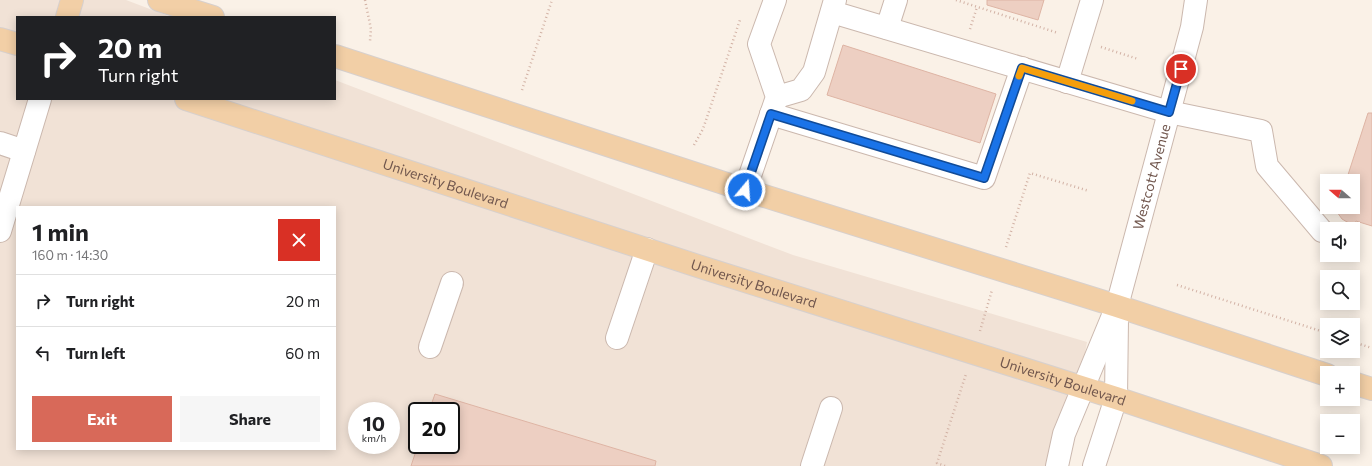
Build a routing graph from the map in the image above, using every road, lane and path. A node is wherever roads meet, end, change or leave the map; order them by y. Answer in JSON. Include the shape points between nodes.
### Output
{"nodes":[{"id":1,"x":72,"y":0,"type":"edge"},
{"id":2,"x":160,"y":0,"type":"edge"},
{"id":3,"x":366,"y":0,"type":"edge"},
{"id":4,"x":552,"y":0,"type":"edge"},
{"id":5,"x":775,"y":0,"type":"edge"},
{"id":6,"x":896,"y":0,"type":"edge"},
{"id":7,"x":956,"y":0,"type":"edge"},
{"id":8,"x":1092,"y":0,"type":"edge"},
{"id":9,"x":1196,"y":0,"type":"edge"},
{"id":10,"x":833,"y":6,"type":"edge"},
{"id":11,"x":67,"y":16,"type":"edge"},
{"id":12,"x":210,"y":16,"type":"edge"},
{"id":13,"x":740,"y":20,"type":"dead end"},
{"id":14,"x":887,"y":28,"type":"junction"},
{"id":15,"x":0,"y":39,"type":"edge"},
{"id":16,"x":1080,"y":40,"type":"junction"},
{"id":17,"x":370,"y":41,"type":"dead end"},
{"id":18,"x":16,"y":44,"type":"edge"},
{"id":19,"x":336,"y":56,"type":"edge"},
{"id":20,"x":1138,"y":59,"type":"dead end"},
{"id":21,"x":1022,"y":68,"type":"junction"},
{"id":22,"x":1067,"y":82,"type":"junction"},
{"id":23,"x":522,"y":90,"type":"dead end"},
{"id":24,"x":40,"y":100,"type":"edge"},
{"id":25,"x":189,"y":100,"type":"edge"},
{"id":26,"x":774,"y":106,"type":"junction"},
{"id":27,"x":1169,"y":112,"type":"junction"},
{"id":28,"x":0,"y":143,"type":"edge"},
{"id":29,"x":694,"y":145,"type":"dead end"},
{"id":30,"x":24,"y":151,"type":"junction"},
{"id":31,"x":745,"y":190,"type":"junction"},
{"id":32,"x":1089,"y":191,"type":"dead end"},
{"id":33,"x":1320,"y":229,"type":"edge"},
{"id":34,"x":0,"y":231,"type":"edge"},
{"id":35,"x":647,"y":249,"type":"junction"},
{"id":36,"x":999,"y":270,"type":"junction"},
{"id":37,"x":452,"y":283,"type":"dead end"},
{"id":38,"x":1177,"y":285,"type":"dead end"},
{"id":39,"x":1117,"y":306,"type":"junction"},
{"id":40,"x":1320,"y":332,"type":"edge"},
{"id":41,"x":617,"y":338,"type":"dead end"},
{"id":42,"x":1360,"y":344,"type":"edge"},
{"id":43,"x":430,"y":347,"type":"dead end"},
{"id":44,"x":1372,"y":348,"type":"edge"},
{"id":45,"x":973,"y":353,"type":"junction"},
{"id":46,"x":1320,"y":373,"type":"edge"},
{"id":47,"x":1360,"y":385,"type":"edge"},
{"id":48,"x":1083,"y":388,"type":"junction"},
{"id":49,"x":1372,"y":389,"type":"edge"},
{"id":50,"x":1116,"y":398,"type":"junction"},
{"id":51,"x":831,"y":408,"type":"dead end"},
{"id":52,"x":812,"y":466,"type":"edge"},
{"id":53,"x":945,"y":466,"type":"edge"},
{"id":54,"x":1057,"y":466,"type":"edge"},
{"id":55,"x":1094,"y":466,"type":"edge"},
{"id":56,"x":1321,"y":466,"type":"edge"}],
"edges":[{"from":1,"to":11,"type":"main road"},
{"from":2,"to":12,"type":"main road"},
{"from":3,"to":17,"type":"path","via":[[371,29]]},
{"from":4,"to":23,"type":"path"},
{"from":5,"to":26,"type":"street","via":[[759,44]]},
{"from":6,"to":14,"type":"street"},
{"from":7,"to":16,"type":"path"},
{"from":8,"to":16,"type":"street"},
{"from":9,"to":27,"type":"street","name":"Westcott Avenue","via":[[1192,27]]},
{"from":10,"to":14,"type":"street"},
{"from":10,"to":26,"type":"street","via":[[814,72],[801,90]]},
{"from":13,"to":29,"type":"path"},
{"from":14,"to":21,"type":"street"},
{"from":15,"to":18,"type":"main road"},
{"from":16,"to":20,"type":"path"},
{"from":16,"to":22,"type":"street"},
{"from":19,"to":31,"type":"main road"},
{"from":21,"to":22,"type":"street"},
{"from":21,"to":26,"type":"street","via":[[984,178]]},
{"from":22,"to":27,"type":"street"},
{"from":24,"to":30,"type":"street"},
{"from":25,"to":35,"type":"main road","name":"University Boulevard"},
{"from":26,"to":31,"type":"street"},
{"from":27,"to":33,"type":"street","via":[[1260,131],[1267,166]]},
{"from":27,"to":39,"type":"street","name":"Westcott Avenue"},
{"from":28,"to":30,"type":"street"},
{"from":30,"to":34,"type":"street"},
{"from":31,"to":36,"type":"main road"},
{"from":32,"to":36,"type":"path","via":[[1030,173]]},
{"from":35,"to":41,"type":"street"},
{"from":35,"to":45,"type":"main road","name":"University Boulevard"},
{"from":36,"to":39,"type":"main road"},
{"from":36,"to":45,"type":"path"},
{"from":37,"to":43,"type":"street"},
{"from":38,"to":40,"type":"path"},
{"from":39,"to":46,"type":"main road"},
{"from":39,"to":48,"type":"street"},
{"from":39,"to":50,"type":"street"},
{"from":42,"to":44,"type":"path"},
{"from":45,"to":48,"type":"main road","name":"University Boulevard"},
{"from":45,"to":53,"type":"path","via":[[937,463]]},
{"from":47,"to":49,"type":"main road"},
{"from":48,"to":50,"type":"main road","name":"University Boulevard"},
{"from":48,"to":54,"type":"street","via":[[1064,434]]},
{"from":50,"to":55,"type":"street"},
{"from":50,"to":56,"type":"main road","name":"University Boulevard"},
{"from":51,"to":52,"type":"street"}]}
